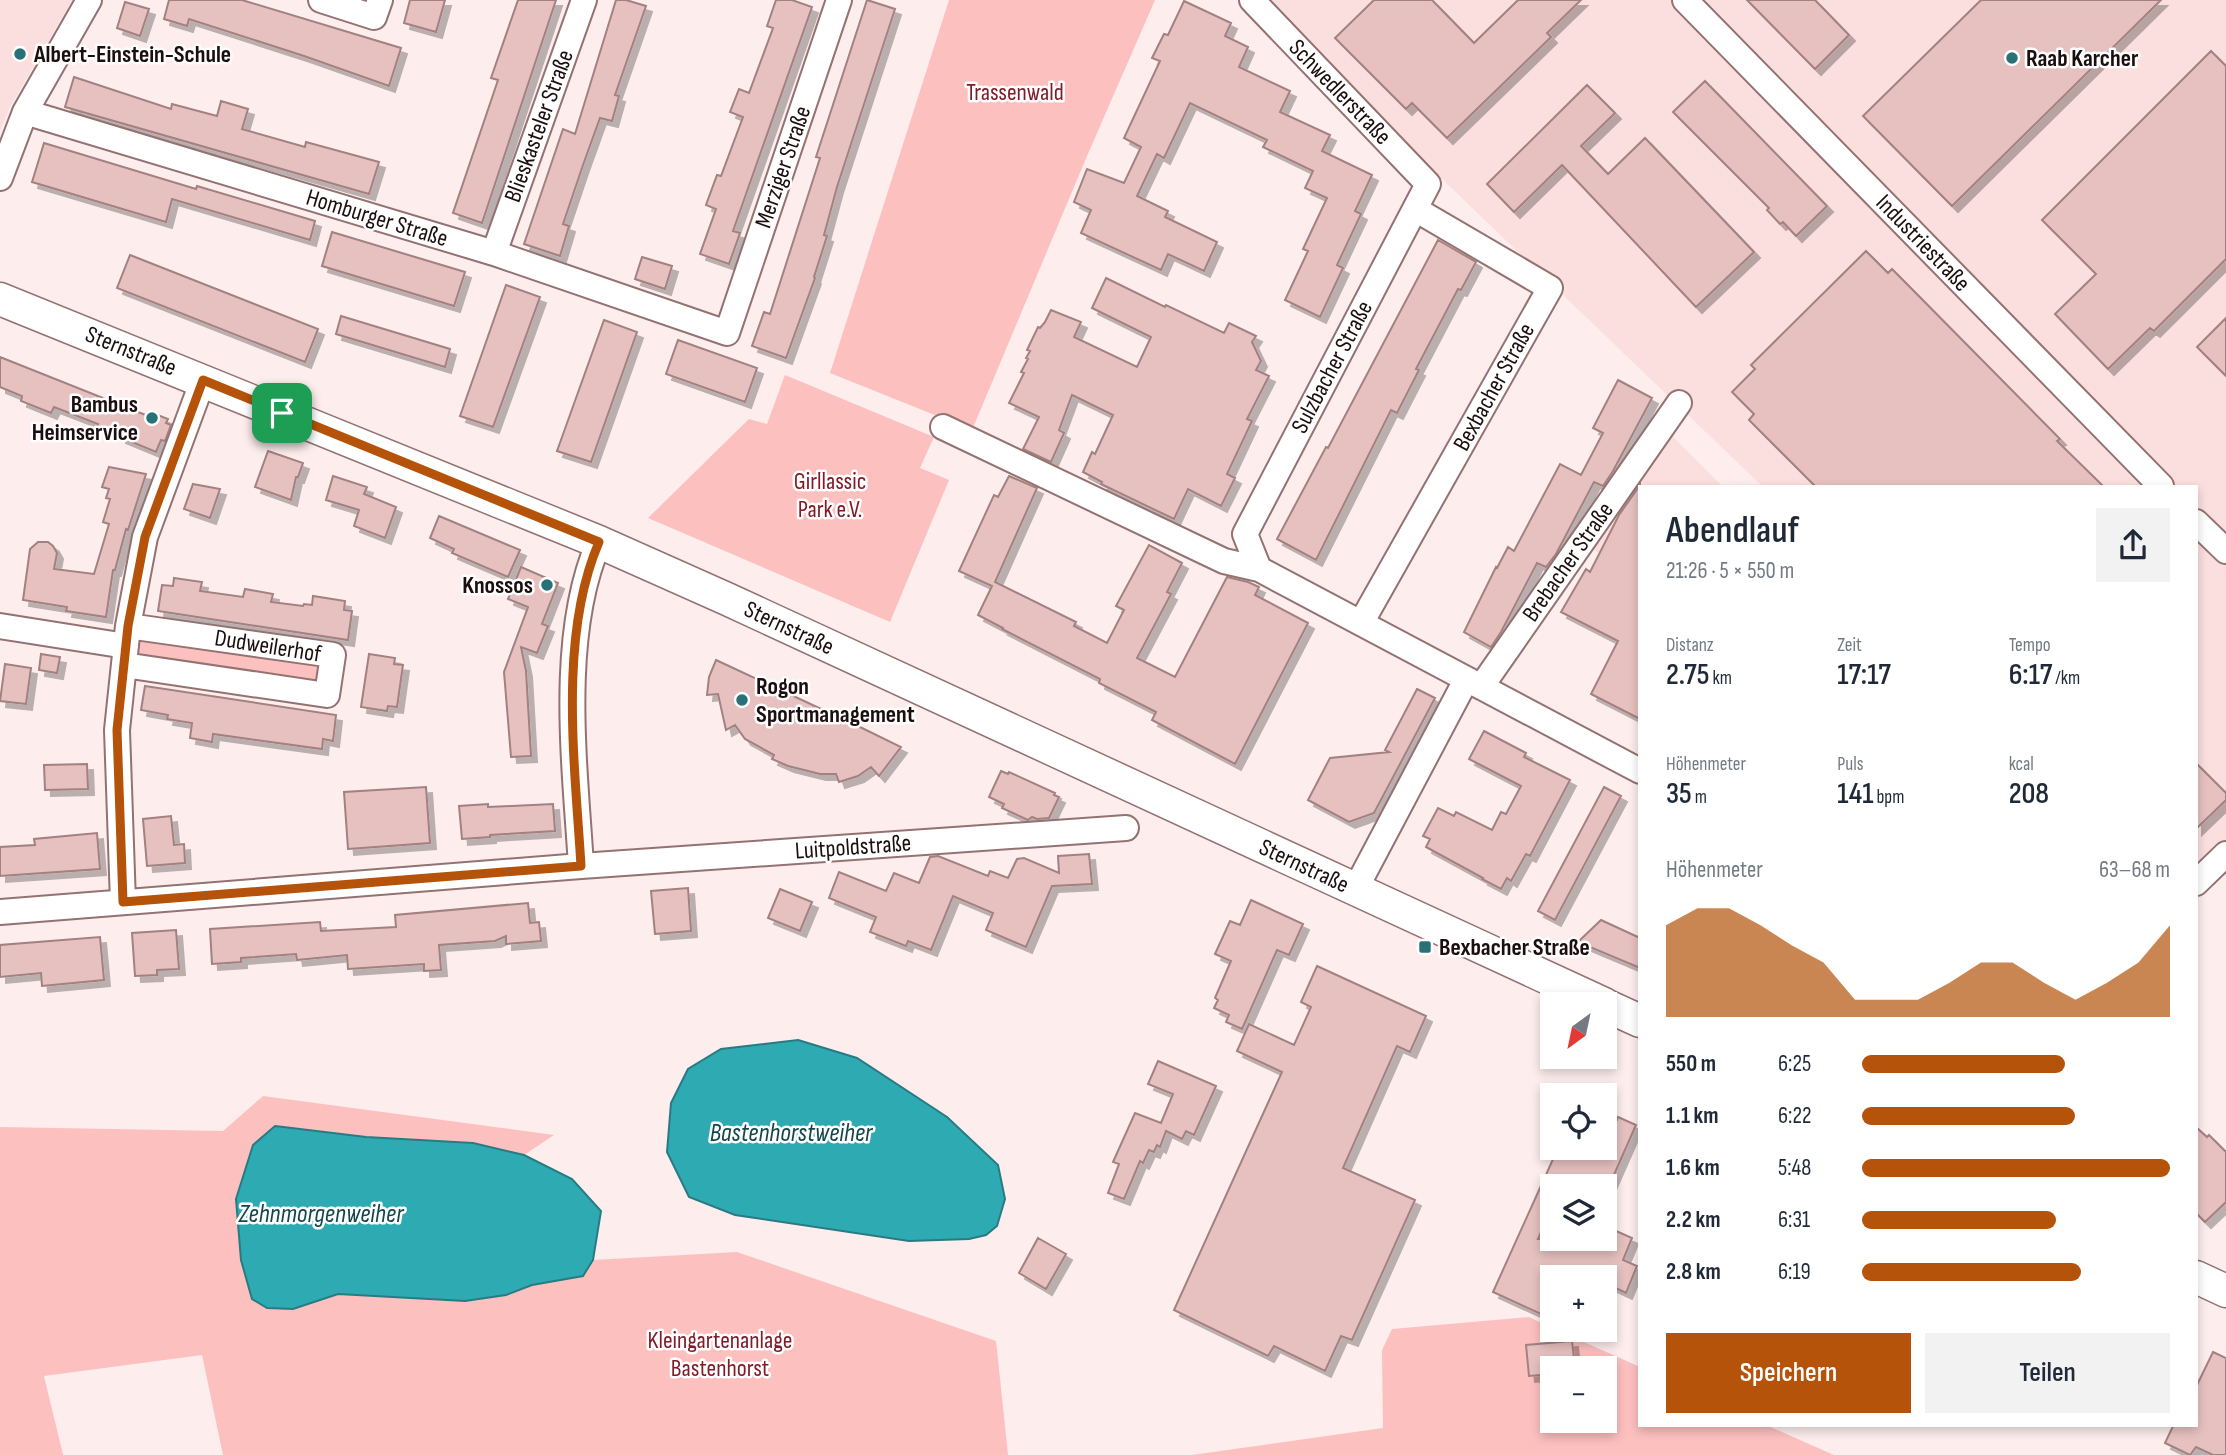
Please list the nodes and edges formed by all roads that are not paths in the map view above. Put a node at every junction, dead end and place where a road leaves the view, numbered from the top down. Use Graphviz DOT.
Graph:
graph roads {
  1 [pos="89,0"];
  2 [pos="321,0"];
  3 [pos="380,0"];
  4 [pos="584,0"];
  5 [pos="839,0"];
  6 [pos="1252,0"];
  7 [pos="1685,0"];
  8 [pos="25,112"];
  9 [pos="0,178"];
  10 [pos="1428,184"];
  11 [pos="1415,209"];
  12 [pos="494,253"];
  13 [pos="0,299"];
  14 [pos="727,333"];
  15 [pos="203,380"];
  16 [pos="1679,403"];
  17 [pos="943,427"];
  18 [pos="2160,485"];
  19 [pos="2198,524"];
  20 [pos="599,542"];
  21 [pos="2226,551"];
  22 [pos="1255,560"];
  23 [pos="1362,623"];
  24 [pos="0,626"];
  25 [pos="126,646"];
  26 [pos="1473,684"];
  27 [pos="1638,770"];
  28 [pos="1126,828"];
  29 [pos="2226,854"];
  30 [pos="581,866"];
  31 [pos="2198,881"];
  32 [pos="1355,890"];
  33 [pos="123,902"];
  34 [pos="0,912"];
  35 [pos="1576,992"];
  36 [pos="1617,1011"];
  37 [pos="1638,1020"];
  1 -- 8 [label="street"];
  2 -- 3 [label="street"];
  4 -- 12 [label="street, Blieskasteler Straße"];
  5 -- 14 [label="street, Merziger Straße"];
  6 -- 10 [label="street, Schwedlerstraße"];
  7 -- 18 [label="street, Industriestraße"];
  8 -- 9 [label="street"];
  8 -- 12 [label="street, Homburger Straße"];
  10 -- 11 [label="street, Sulzbacher Straße"];
  11 -- 22 [label="street, Sulzbacher Straße"];
  11 -- 23 [label="street, Bexbacher Straße"];
  12 -- 14 [label="street, Homburger Straße"];
  13 -- 15 [label="main road, Sternstraße"];
  15 -- 20 [label="main road, Sternstraße"];
  15 -- 25 [label="street"];
  16 -- 26 [label="street, Brebacher Straße"];
  17 -- 22 [label="street"];
  19 -- 21 [label="street"];
  20 -- 30 [label="street"];
  20 -- 32 [label="main road, Sternstraße"];
  22 -- 23 [label="street"];
  23 -- 26 [label="street"];
  24 -- 25 [label="street"];
  25 -- 25 [label="street, Dudweilerhof"];
  25 -- 33 [label="street"];
  26 -- 27 [label="street"];
  26 -- 32 [label="street, Brebacher Straße"];
  28 -- 30 [label="street, Luitpoldstraße"];
  29 -- 31 [label="street"];
  30 -- 33 [label="street, Luitpoldstraße"];
  32 -- 35 [label="main road, Sternstraße"];
  33 -- 34 [label="street, Luitpoldstraße"];
  36 -- 37 [label="main road, Sternstraße"];
}
